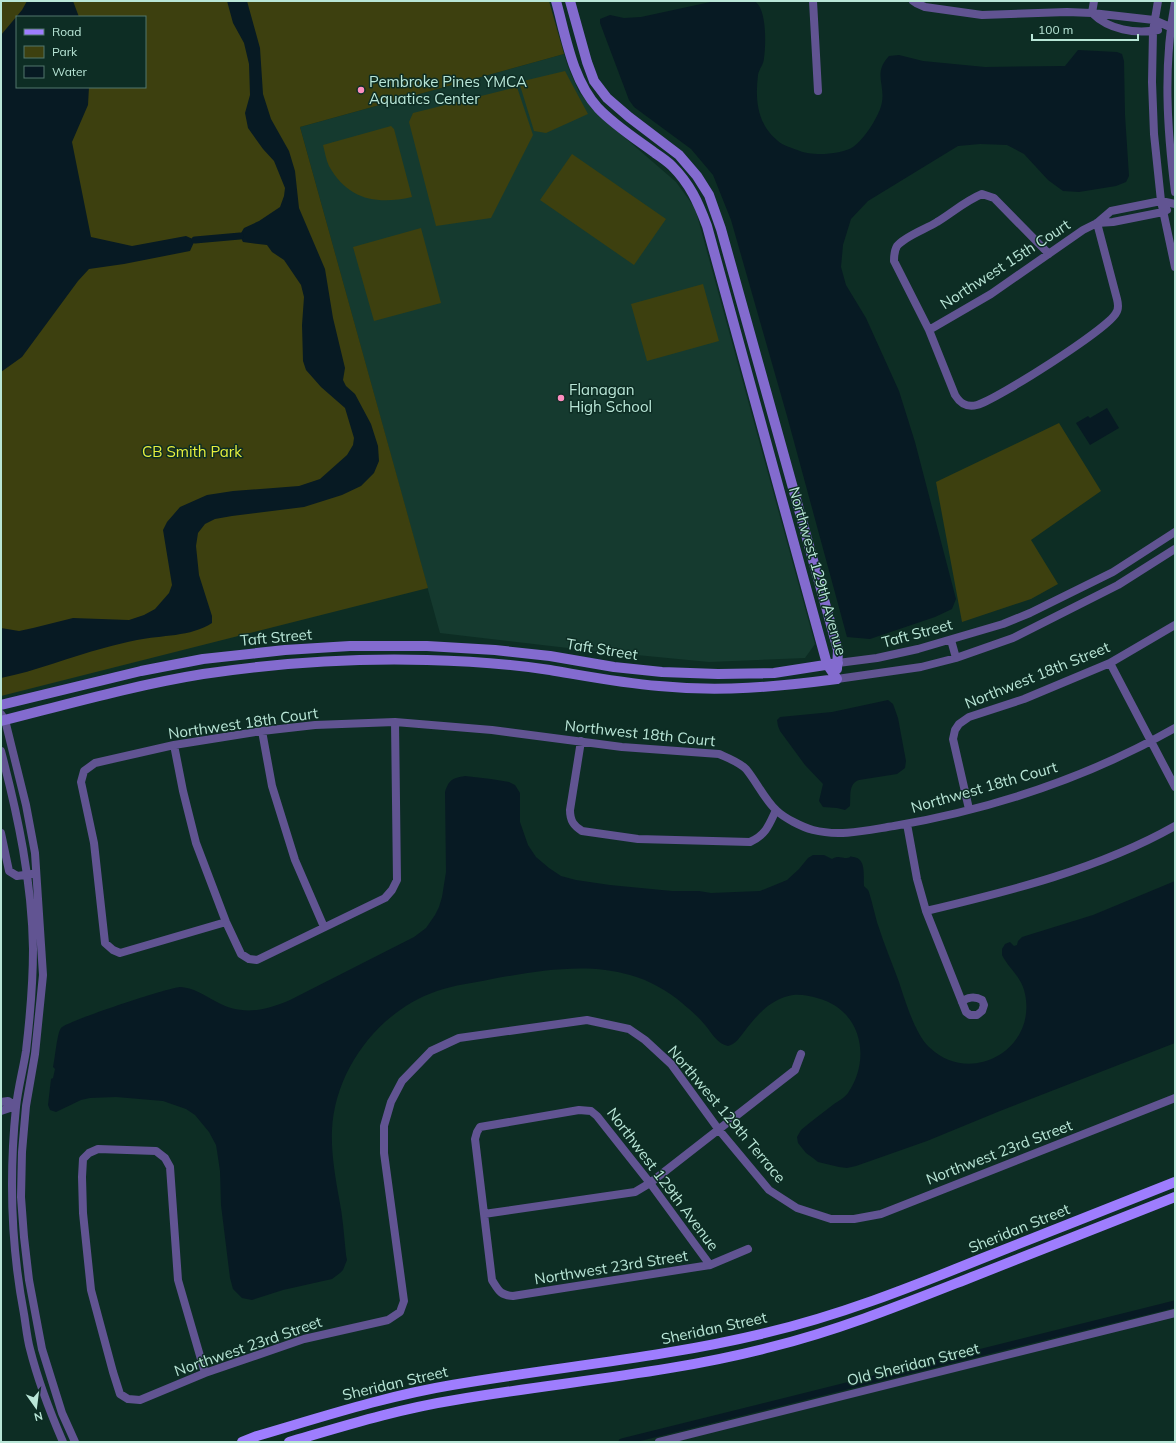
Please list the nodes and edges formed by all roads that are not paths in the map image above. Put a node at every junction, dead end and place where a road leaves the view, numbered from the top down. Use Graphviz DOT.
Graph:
graph roads {
  1 [pos="556,1"];
  2 [pos="570,1"];
  3 [pos="813,1"];
  4 [pos="914,1"];
  5 [pos="1094,1"];
  6 [pos="1158,1"];
  7 [pos="1175,2"];
  8 [pos="1092,13"];
  9 [pos="1154,20"];
  10 [pos="1170,27"];
  11 [pos="1153,31"];
  12 [pos="818,91"];
  13 [pos="1175,192"];
  14 [pos="1161,201"];
  15 [pos="1175,205"];
  16 [pos="1163,212"];
  17 [pos="1097,223"];
  18 [pos="1049,254"];
  19 [pos="1175,267"];
  20 [pos="929,330"];
  21 [pos="751,340"];
  22 [pos="741,353"];
  23 [pos="1175,532"];
  24 [pos="1166,538"];
  25 [pos="1175,550"];
  26 [pos="1076,592"];
  27 [pos="1082,604"];
  28 [pos="1175,625"];
  29 [pos="951,640"];
  30 [pos="956,658"];
  31 [pos="838,663"];
  32 [pos="1110,663"];
  33 [pos="827,664"];
  34 [pos="614,667"];
  35 [pos="837,679"];
  36 [pos="612,681"];
  37 [pos="1,705"];
  38 [pos="2,718"];
  39 [pos="395,722"];
  40 [pos="1175,728"];
  41 [pos="262,731"];
  42 [pos="581,741"];
  43 [pos="1152,741"];
  44 [pos="174,746"];
  45 [pos="1,751"];
  46 [pos="1175,787"];
  47 [pos="969,809"];
  48 [pos="776,810"];
  49 [pos="907,824"];
  50 [pos="1175,826"];
  51 [pos="1,833"];
  52 [pos="37,873"];
  53 [pos="27,875"];
  54 [pos="926,911"];
  55 [pos="226,922"];
  56 [pos="324,927"];
  57 [pos="962,1002"];
  58 [pos="801,1054"];
  59 [pos="1175,1098"];
  60 [pos="1,1102"];
  61 [pos="16,1106"];
  62 [pos="1,1111"];
  63 [pos="719,1130"];
  64 [pos="1175,1182"];
  65 [pos="650,1183"];
  66 [pos="1175,1197"];
  67 [pos="484,1214"];
  68 [pos="831,1218"];
  69 [pos="748,1249"];
  70 [pos="710,1265"];
  71 [pos="400,1312"];
  72 [pos="1175,1313"];
  73 [pos="205,1373"];
  74 [pos="63,1442"];
  75 [pos="75,1442"];
  76 [pos="242,1442"];
  77 [pos="289,1442"];
  78 [pos="659,1442"];
  1 -- 22 [label="street, Northwest 129th Avenue"];
  2 -- 21 [label="street, Northwest 129th Avenue"];
  3 -- 12 [label="street"];
  4 -- 8 [label="street"];
  5 -- 8 [label="street"];
  6 -- 9 [label="street"];
  7 -- 10 [label="street"];
  8 -- 9 [label="street"];
  8 -- 11 [label="street"];
  9 -- 10 [label="street"];
  9 -- 11 [label="street"];
  10 -- 11 [label="street"];
  10 -- 13 [label="street"];
  11 -- 14 [label="street"];
  14 -- 15 [label="street, Northwest 15th Court"];
  14 -- 16 [label="street"];
  14 -- 17 [label="street, Northwest 15th Court"];
  15 -- 16 [label="street, Northwest 15th Court"];
  16 -- 17 [label="street, Northwest 15th Court"];
  16 -- 19 [label="street"];
  17 -- 18 [label="street, Northwest 15th Court"];
  17 -- 20 [label="street"];
  18 -- 20 [label="street, Northwest 15th Court"];
  18 -- 20 [label="street"];
  21 -- 22 [label="street"];
  21 -- 31 [label="street, Northwest 129th Avenue"];
  22 -- 33 [label="street, Northwest 129th Avenue"];
  23 -- 24 [label="street, Taft Street"];
  24 -- 25 [label="street"];
  24 -- 26 [label="street, Taft Street"];
  25 -- 27 [label="street, Taft Street"];
  26 -- 27 [label="street"];
  26 -- 29 [label="street, Taft Street"];
  27 -- 30 [label="street, Taft Street"];
  28 -- 32 [label="street, Northwest 18th Street"];
  29 -- 30 [label="street"];
  29 -- 31 [label="street, Taft Street"];
  30 -- 35 [label="street, Taft Street"];
  31 -- 33 [label="street, Taft Street"];
  31 -- 35 [label="street, Northwest 129th Avenue"];
  32 -- 43 [label="street"];
  32 -- 47 [label="street, Northwest 18th Street"];
  33 -- 34 [label="street, Taft Street"];
  33 -- 35 [label="street, Northwest 129th Avenue"];
  34 -- 36 [label="street"];
  34 -- 37 [label="street, Taft Street"];
  35 -- 36 [label="street, Taft Street"];
  36 -- 38 [label="street, Taft Street"];
  38 -- 52 [label="street"];
  39 -- 41 [label="street, Northwest 18th Court"];
  39 -- 42 [label="street, Northwest 18th Court"];
  39 -- 56 [label="street"];
  40 -- 43 [label="street, Northwest 18th Court"];
  41 -- 44 [label="street, Northwest 18th Court"];
  41 -- 56 [label="street"];
  42 -- 48 [label="street, Northwest 18th Court"];
  42 -- 48 [label="street"];
  43 -- 46 [label="street"];
  43 -- 47 [label="street, Northwest 18th Court"];
  44 -- 55 [label="street"];
  44 -- 55 [label="street, Northwest 18th Court"];
  45 -- 53 [label="street"];
  47 -- 49 [label="street, Northwest 18th Court"];
  48 -- 49 [label="street, Northwest 18th Court"];
  49 -- 54 [label="street"];
  50 -- 54 [label="street"];
  51 -- 53 [label="street"];
  52 -- 53 [label="street"];
  52 -- 75 [label="street"];
  53 -- 61 [label="street"];
  54 -- 57 [label="street"];
  55 -- 56 [label="street"];
  58 -- 63 [label="street"];
  59 -- 68 [label="street, Northwest 23rd Street"];
  60 -- 61 [label="street"];
  61 -- 62 [label="street"];
  61 -- 74 [label="street"];
  63 -- 65 [label="street"];
  63 -- 68 [label="street, Northwest 129th Terrace"];
  63 -- 71 [label="street, Northwest 129th Terrace"];
  64 -- 76 [label="main road, Sheridan Street"];
  65 -- 67 [label="street"];
  65 -- 67 [label="street, Northwest 129th Avenue"];
  65 -- 70 [label="street, Northwest 129th Avenue"];
  66 -- 77 [label="main road, Sheridan Street"];
  67 -- 70 [label="street, Northwest 23rd Street"];
  69 -- 70 [label="street, Northwest 23rd Street"];
  71 -- 73 [label="street, Northwest 23rd Street"];
  72 -- 78 [label="street, Old Sheridan Street"];
  73 -- 73 [label="street, Northwest 23rd Street"];
}
